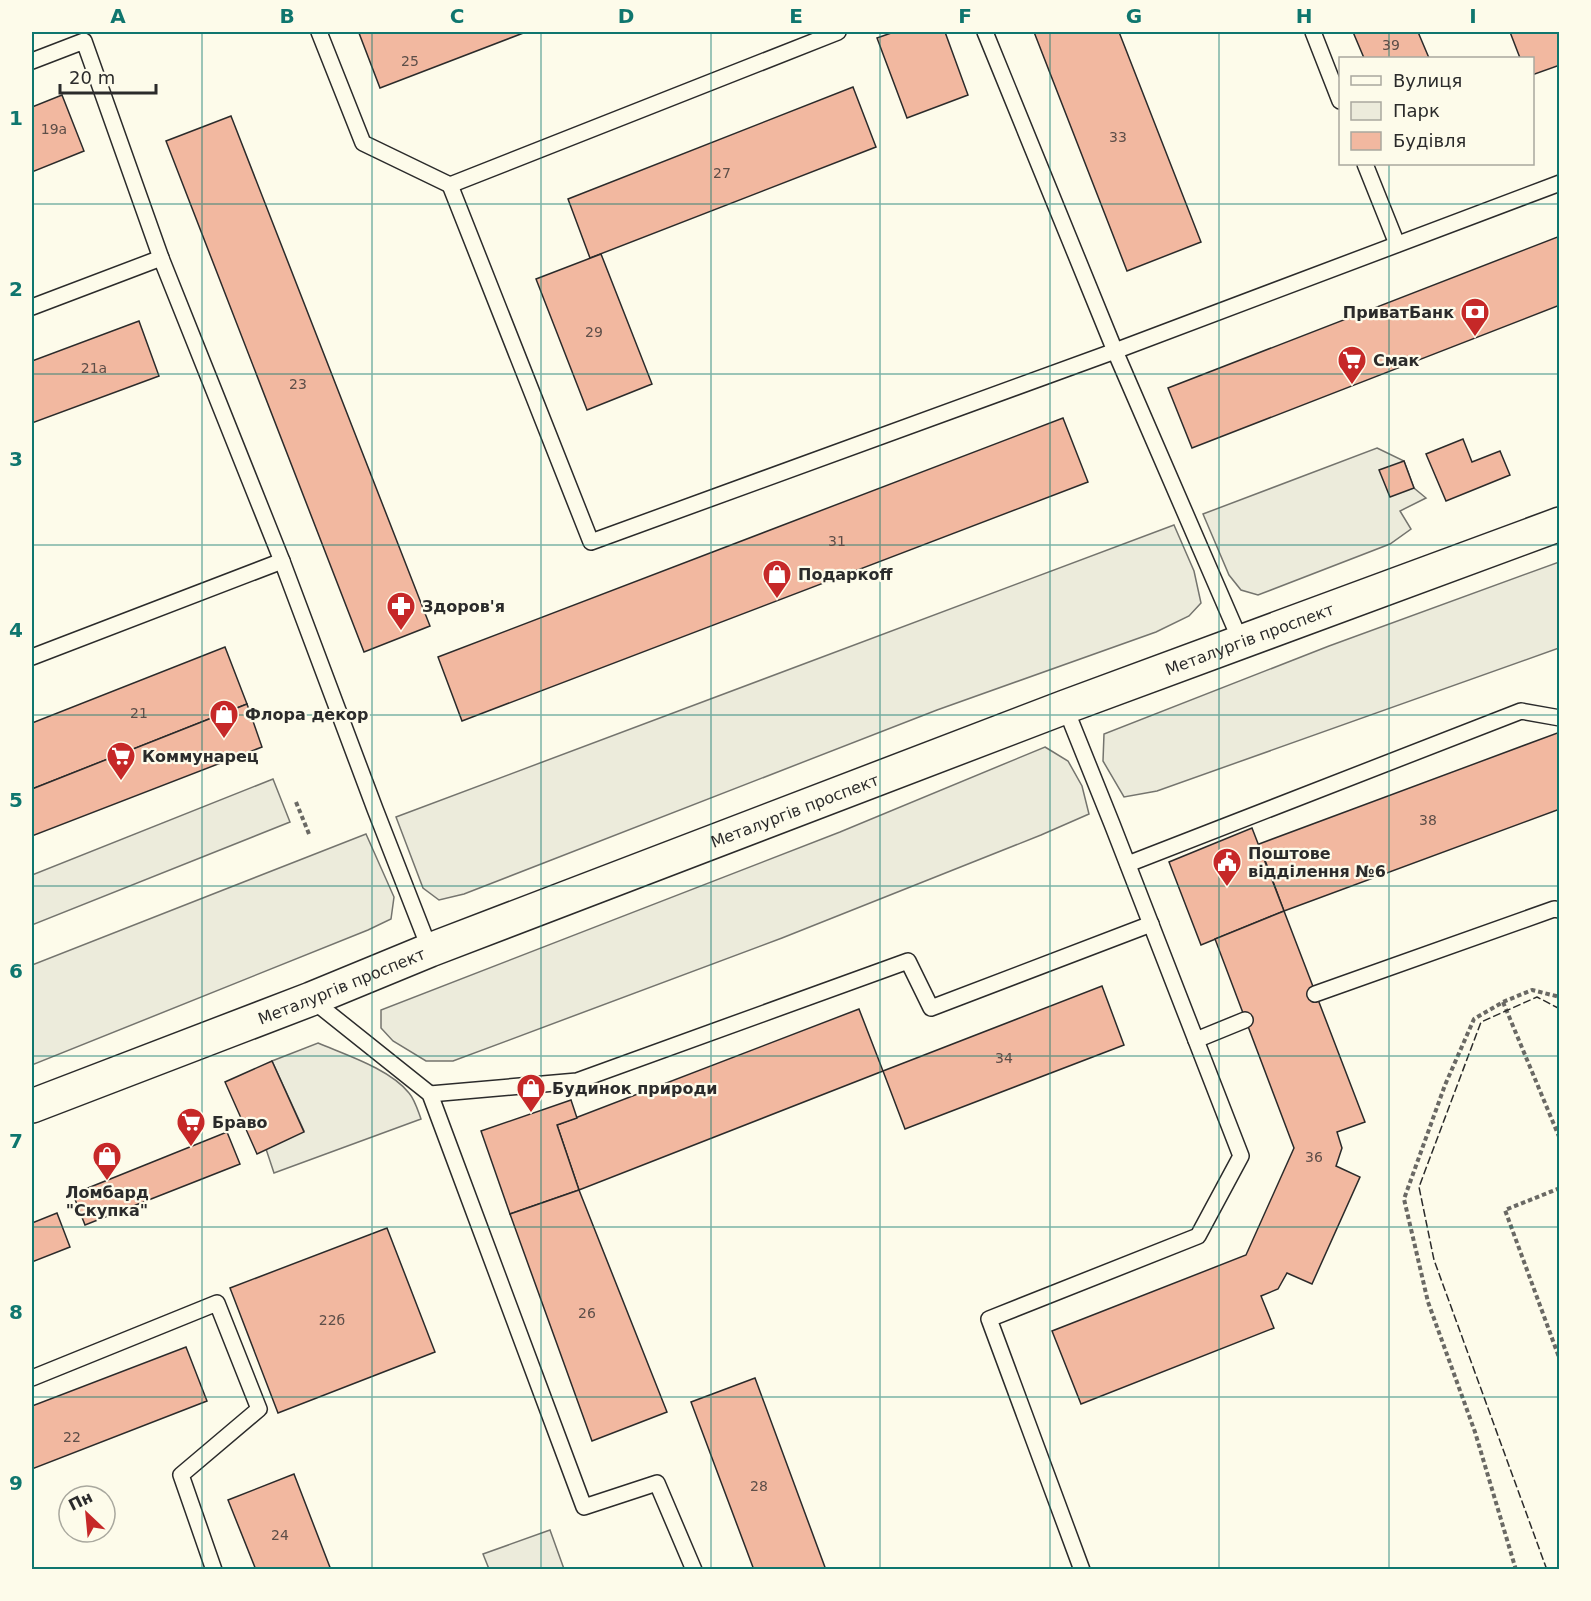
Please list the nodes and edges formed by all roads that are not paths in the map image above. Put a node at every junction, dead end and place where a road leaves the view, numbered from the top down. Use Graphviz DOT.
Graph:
graph roads {
  1 [pos="319,32"];
  2 [pos="838,32"];
  3 [pos="985,32"];
  4 [pos="1313,32"];
  5 [pos="32,60"];
  6 [pos="1339,96"];
  7 [pos="1365,165"];
  8 [pos="1560,183"];
  9 [pos="450,185"];
  10 [pos="1397,244"];
  11 [pos="161,258"];
  12 [pos="32,307"];
  13 [pos="1115,351"];
  14 [pos="1560,524"];
  15 [pos="282,561"];
  16 [pos="1241,642"];
  17 [pos="32,657"];
  18 [pos="1065,707"];
  19 [pos="1560,718"];
  20 [pos="1128,864"];
  21 [pos="1560,910"];
  22 [pos="1151,924"];
  23 [pos="430,950"];
  24 [pos="1315,994"];
  25 [pos="311,999"];
  26 [pos="1245,1020"];
  27 [pos="1196,1040"];
  28 [pos="430,1094"];
  29 [pos="32,1106"];
  30 [pos="32,1378"];
  31 [pos="214,1569"];
  32 [pos="694,1569"];
  33 [pos="1082,1569"];
  1 -- 9 [label="lane"];
  2 -- 9 [label="lane"];
  3 -- 13 [label="lane"];
  4 -- 6 [label="lane"];
  5 -- 11 [label="lane"];
  7 -- 10 [label="lane"];
  8 -- 10 [label="lane"];
  9 -- 13 [label="lane"];
  10 -- 13 [label="lane"];
  11 -- 12 [label="lane"];
  11 -- 15 [label="lane"];
  13 -- 16 [label="lane"];
  14 -- 16 [label="street, Металургів проспект"];
  15 -- 17 [label="lane"];
  15 -- 23 [label="lane"];
  16 -- 18 [label="street, Металургів проспект"];
  18 -- 20 [label="lane"];
  18 -- 23 [label="street, Металургів проспект"];
  19 -- 20 [label="lane"];
  20 -- 22 [label="lane"];
  21 -- 24 [label="lane"];
  22 -- 27 [label="lane"];
  22 -- 28 [label="lane"];
  23 -- 25 [label="street, Металургів проспект"];
  25 -- 28 [label="lane"];
  25 -- 29 [label="street, Металургів проспект"];
  26 -- 27 [label="lane"];
  27 -- 33 [label="lane"];
  28 -- 32 [label="lane"];
  30 -- 31 [label="lane"];
}
